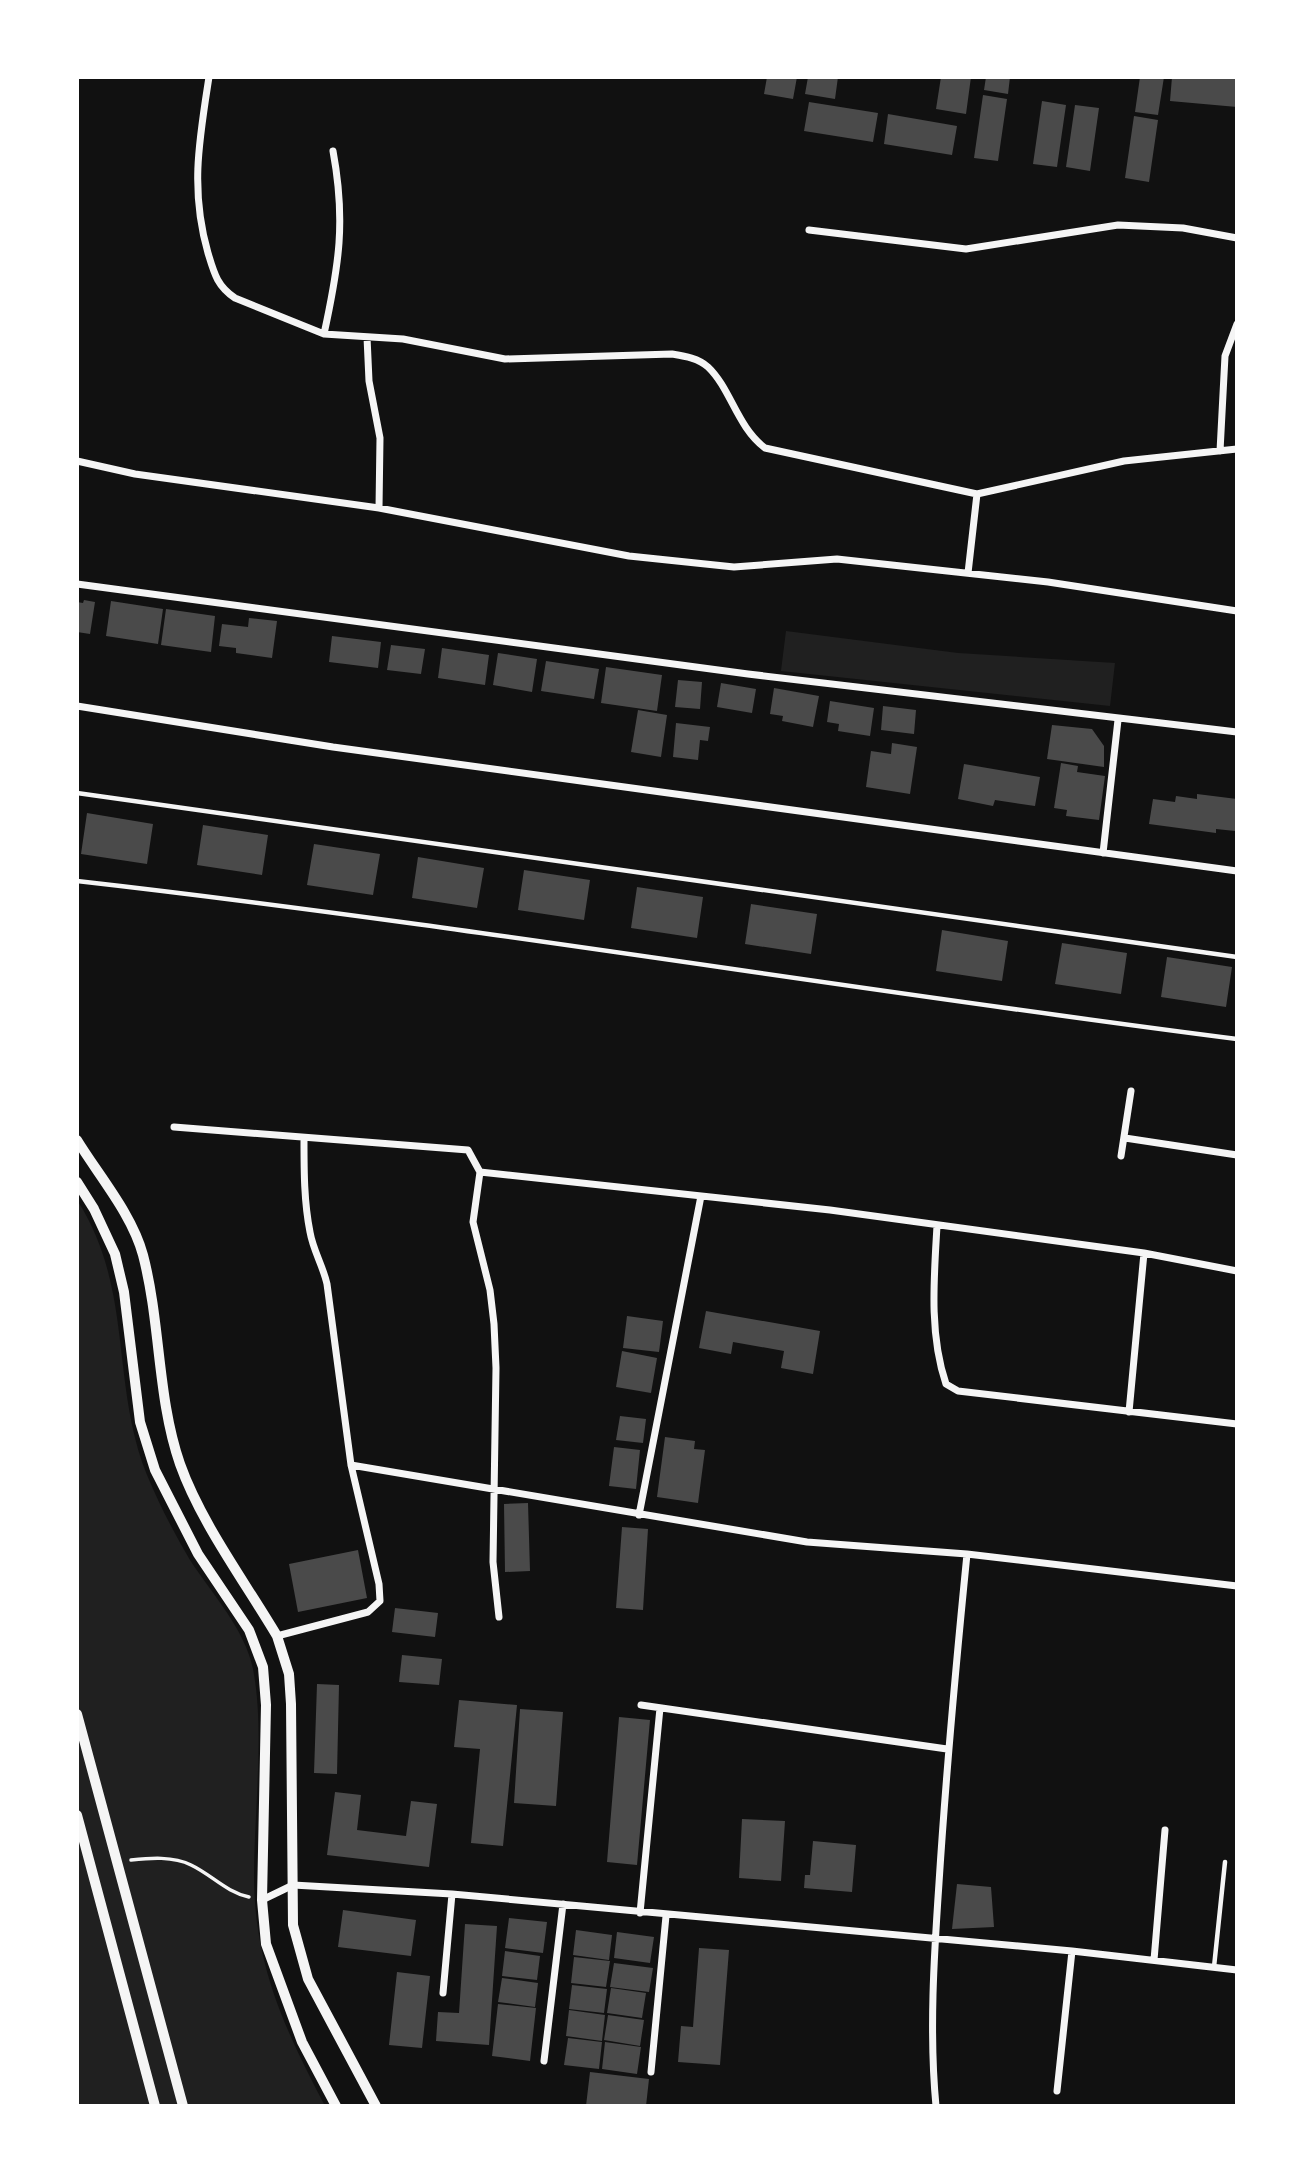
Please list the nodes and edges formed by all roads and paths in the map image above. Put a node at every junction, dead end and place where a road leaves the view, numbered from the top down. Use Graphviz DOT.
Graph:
graph roads {
  1 [pos="209,77"];
  2 [pos="333,151"];
  3 [pos="809,230"];
  4 [pos="1237,238"];
  5 [pos="1237,324"];
  6 [pos="324,334"];
  7 [pos="368,337"];
  8 [pos="1237,449"];
  9 [pos="1220,452"];
  10 [pos="77,461"];
  11 [pos="977,494"];
  12 [pos="379,508"];
  13 [pos="968,573"];
  14 [pos="77,584"];
  15 [pos="1237,611"];
  16 [pos="77,706"];
  17 [pos="1118,720"];
  18 [pos="1237,732"];
  19 [pos="77,793"];
  20 [pos="1103,853"];
  21 [pos="1237,871"];
  22 [pos="77,881"];
  23 [pos="1237,957"];
  24 [pos="1237,1039"];
  25 [pos="1131,1091"];
  26 [pos="174,1127"];
  27 [pos="1125,1138"];
  28 [pos="77,1140"];
  29 [pos="304,1140"];
  30 [pos="1237,1155"];
  31 [pos="1121,1156"];
  32 [pos="480,1172"];
  33 [pos="77,1182"];
  34 [pos="701,1196"];
  35 [pos="937,1226"];
  36 [pos="1144,1253"];
  37 [pos="1237,1271"];
  38 [pos="1129,1412"];
  39 [pos="1237,1424"];
  40 [pos="351,1465"];
  41 [pos="494,1487"];
  42 [pos="639,1515"];
  43 [pos="967,1554"];
  44 [pos="1237,1587"];
  45 [pos="499,1617"];
  46 [pos="277,1636"];
  47 [pos="641,1706"];
  48 [pos="660,1708"];
  49 [pos="77,1714"];
  50 [pos="947,1749"];
  51 [pos="77,1815"];
  52 [pos="1165,1830"];
  53 [pos="118,1861"];
  54 [pos="1225,1862"];
  55 [pos="293,1885"];
  56 [pos="452,1894"];
  57 [pos="262,1900"];
  58 [pos="563,1904"];
  59 [pos="640,1913"];
  60 [pos="666,1916"];
  61 [pos="935,1938"];
  62 [pos="1072,1951"];
  63 [pos="1154,1960"];
  64 [pos="1214,1967"];
  65 [pos="1237,1970"];
  66 [pos="443,1993"];
  67 [pos="544,2061"];
  68 [pos="651,2072"];
  69 [pos="1057,2091"];
  70 [pos="155,2106"];
  71 [pos="183,2106"];
  72 [pos="336,2106"];
  73 [pos="376,2106"];
  74 [pos="936,2106"];
  1 -- 6 [label="street"];
  2 -- 6 [label="street"];
  3 -- 4 [label="street"];
  5 -- 9 [label="street"];
  6 -- 7 [label="street"];
  7 -- 11 [label="street"];
  7 -- 12 [label="street"];
  8 -- 9 [label="street"];
  9 -- 11 [label="street"];
  10 -- 12 [label="street"];
  11 -- 13 [label="street"];
  12 -- 13 [label="street"];
  13 -- 15 [label="street"];
  14 -- 17 [label="street"];
  16 -- 20 [label="street"];
  17 -- 18 [label="street"];
  17 -- 20 [label="street"];
  19 -- 23 [label="lane"];
  20 -- 21 [label="street"];
  22 -- 24 [label="lane"];
  25 -- 27 [label="street"];
  26 -- 29 [label="street"];
  27 -- 30 [label="street"];
  27 -- 31 [label="street"];
  28 -- 46 [label="street"];
  29 -- 32 [label="street"];
  29 -- 40 [label="street"];
  32 -- 34 [label="street"];
  32 -- 41 [label="street"];
  33 -- 57 [label="street"];
  34 -- 35 [label="street"];
  34 -- 42 [label="street"];
  35 -- 36 [label="street"];
  35 -- 38 [label="street"];
  36 -- 37 [label="street"];
  36 -- 38 [label="street"];
  38 -- 39 [label="street"];
  40 -- 41 [label="street"];
  40 -- 46 [label="street"];
  41 -- 42 [label="street"];
  41 -- 45 [label="street"];
  42 -- 43 [label="street"];
  43 -- 44 [label="street"];
  43 -- 50 [label="street"];
  46 -- 55 [label="street"];
  47 -- 48 [label="street"];
  48 -- 50 [label="street"];
  48 -- 59 [label="street"];
  49 -- 53 [label="street"];
  50 -- 61 [label="street"];
  51 -- 70 [label="street"];
  52 -- 63 [label="street"];
  53 -- 57 [label="path"];
  53 -- 71 [label="street"];
  54 -- 64 [label="lane"];
  55 -- 56 [label="street"];
  55 -- 57 [label="street"];
  55 -- 73 [label="street"];
  56 -- 58 [label="street"];
  56 -- 66 [label="street"];
  57 -- 72 [label="street"];
  58 -- 59 [label="street"];
  58 -- 67 [label="street"];
  59 -- 60 [label="street"];
  60 -- 61 [label="street"];
  60 -- 68 [label="street"];
  61 -- 62 [label="street"];
  61 -- 74 [label="street"];
  62 -- 63 [label="street"];
  62 -- 69 [label="street"];
  63 -- 64 [label="street"];
  64 -- 65 [label="street"];
}
